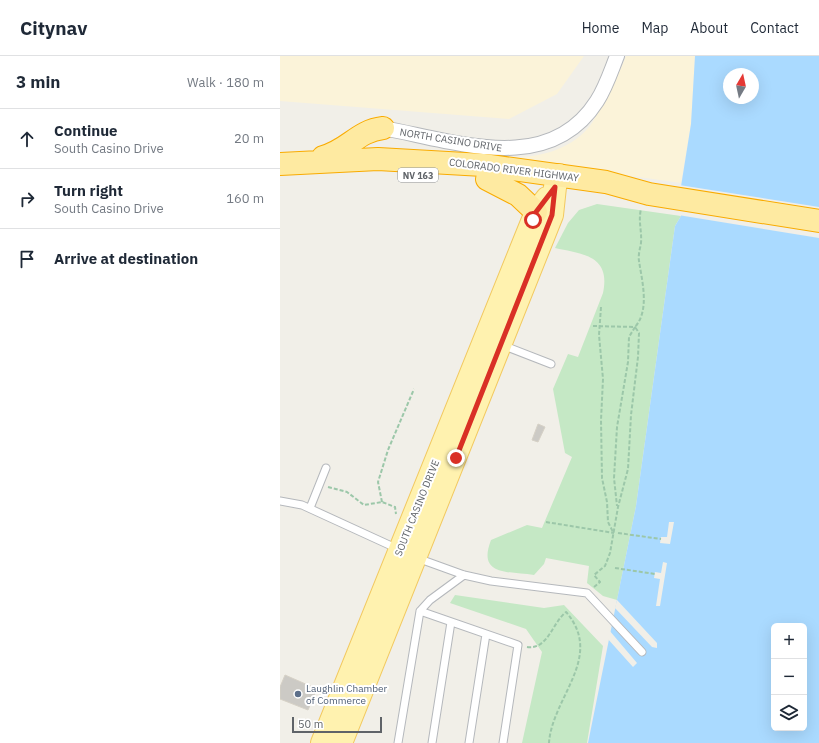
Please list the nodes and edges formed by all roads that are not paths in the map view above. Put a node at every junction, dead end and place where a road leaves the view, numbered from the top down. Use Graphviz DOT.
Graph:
graph roads {
  1 [pos="617,56"];
  2 [pos="383,128"];
  3 [pos="378,159"];
  4 [pos="290,163"];
  5 [pos="280,178"];
  6 [pos="487,179"];
  7 [pos="557,181"];
  8 [pos="536,212"];
  9 [pos="819,221"];
  10 [pos="501,345"];
  11 [pos="550,364"];
  12 [pos="326,468"];
  13 [pos="280,501"];
  14 [pos="310,508"];
  15 [pos="408,554"];
  16 [pos="464,575"];
  17 [pos="420,611"];
  18 [pos="451,622"];
  19 [pos="486,634"];
  20 [pos="642,652"];
  21 [pos="322,743"];
  22 [pos="341,743"];
  23 [pos="398,743"];
  24 [pos="432,743"];
  25 [pos="469,743"];
  26 [pos="503,743"];
  1 -- 2 [label="street, NORTH CASINO DRIVE"];
  2 -- 3 [label="highway"];
  2 -- 4 [label="highway"];
  3 -- 4 [label="highway, COLORADO RIVER HIGHWAY / NV 163"];
  3 -- 7 [label="highway, COLORADO RIVER HIGHWAY / NV 163"];
  5 -- 6 [label="highway, COLORADO RIVER HIGHWAY / NV 163"];
  6 -- 7 [label="highway, COLORADO RIVER HIGHWAY / NV 163"];
  6 -- 8 [label="highway"];
  7 -- 8 [label="main road, SOUTH CASINO DRIVE"];
  7 -- 9 [label="highway, COLORADO RIVER HIGHWAY / NV 163"];
  7 -- 10 [label="main road, SOUTH CASINO DRIVE"];
  8 -- 15 [label="main road, SOUTH CASINO DRIVE"];
  10 -- 11 [label="lane"];
  10 -- 15 [label="main road, SOUTH CASINO DRIVE"];
  12 -- 14 [label="lane"];
  13 -- 14 [label="lane"];
  14 -- 15 [label="lane"];
  15 -- 16 [label="lane"];
  15 -- 21 [label="main road, SOUTH CASINO DRIVE"];
  15 -- 22 [label="main road, SOUTH CASINO DRIVE"];
  16 -- 17 [label="lane"];
  16 -- 20 [label="lane"];
  17 -- 18 [label="lane"];
  17 -- 23 [label="lane"];
  18 -- 19 [label="lane"];
  18 -- 24 [label="lane"];
  19 -- 25 [label="lane"];
  19 -- 26 [label="lane"];
}
